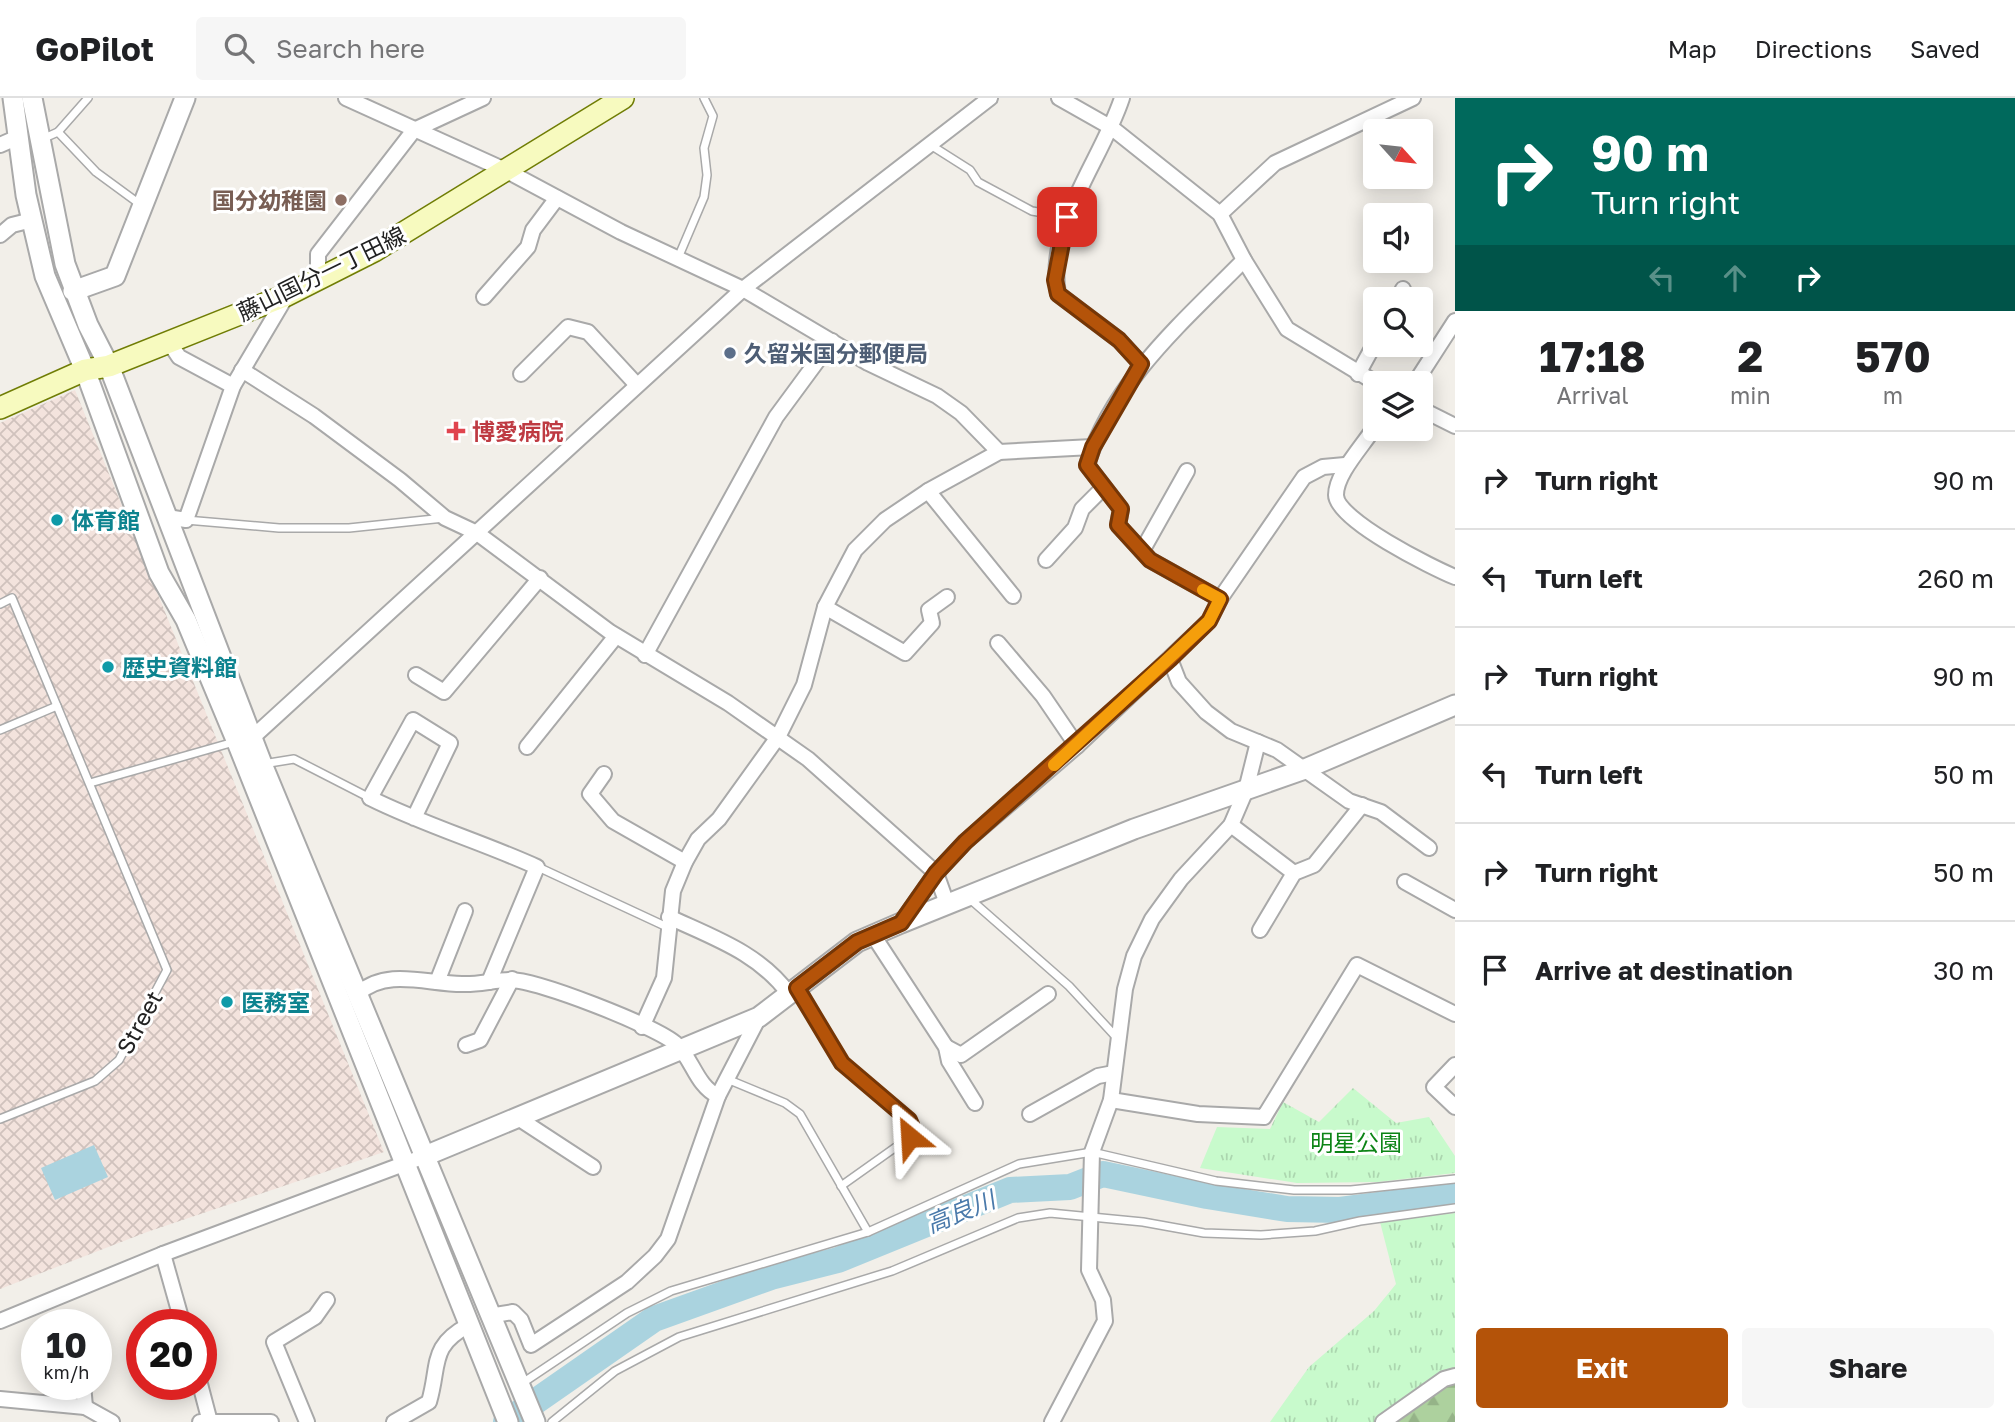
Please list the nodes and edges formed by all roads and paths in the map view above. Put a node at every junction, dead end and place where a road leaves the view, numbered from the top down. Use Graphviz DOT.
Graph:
graph roads {
  1 [pos="13,98"];
  2 [pos="32,98"];
  3 [pos="88,98"];
  4 [pos="186,98"];
  5 [pos="346,98"];
  6 [pos="483,98"];
  7 [pos="624,98"];
  8 [pos="704,98"];
  9 [pos="990,98"];
  10 [pos="1059,98"];
  11 [pos="1122,98"];
  12 [pos="1413,98"];
  13 [pos="1384,104"];
  14 [pos="1112,128"];
  15 [pos="414,130"];
  16 [pos="58,132"];
  17 [pos="8,141"];
  18 [pos="40,141"];
  19 [pos="929,144"];
  20 [pos="507,172"];
  21 [pos="557,198"];
  22 [pos="143,206"];
  23 [pos="1220,214"];
  24 [pos="1067,217"];
  25 [pos="32,220"];
  26 [pos="0,235"];
  27 [pos="678,258"];
  28 [pos="1244,260"];
  29 [pos="318,277"];
  30 [pos="743,289"];
  31 [pos="74,291"];
  32 [pos="287,295"];
  33 [pos="484,297"];
  34 [pos="1455,321"];
  35 [pos="832,341"];
  36 [pos="169,342"];
  37 [pos="1367,357"];
  38 [pos="1141,364"];
  39 [pos="108,366"];
  40 [pos="85,370"];
  41 [pos="242,370"];
  42 [pos="1423,371"];
  43 [pos="521,374"];
  44 [pos="1358,374"];
  45 [pos="1363,376"];
  46 [pos="636,384"];
  47 [pos="233,386"];
  48 [pos="0,408"];
  49 [pos="1433,415"];
  50 [pos="1455,426"];
  51 [pos="1366,441"];
  52 [pos="1093,447"];
  53 [pos="999,452"];
  54 [pos="1345,465"];
  55 [pos="1187,471"];
  56 [pos="1104,487"];
  57 [pos="928,491"];
  58 [pos="177,518"];
  59 [pos="445,518"];
  60 [pos="477,533"];
  61 [pos="1142,551"];
  62 [pos="1046,560"];
  63 [pos="540,578"];
  64 [pos="1455,578"];
  65 [pos="1013,596"];
  66 [pos="947,597"];
  67 [pos="1220,599"];
  68 [pos="0,604"];
  69 [pos="825,607"];
  70 [pos="616,636"];
  71 [pos="998,643"];
  72 [pos="645,655"];
  73 [pos="1170,659"];
  74 [pos="416,675"];
  75 [pos="1455,705"];
  76 [pos="58,706"];
  77 [pos="0,730"];
  78 [pos="778,737"];
  79 [pos="245,739"];
  80 [pos="1258,742"];
  81 [pos="1077,746"];
  82 [pos="527,747"];
  83 [pos="262,764"];
  84 [pos="1304,769"];
  85 [pos="604,774"];
  86 [pos="90,783"];
  87 [pos="1246,790"];
  88 [pos="370,798"];
  89 [pos="1362,805"];
  90 [pos="414,818"];
  91 [pos="1231,825"];
  92 [pos="1429,848"];
  93 [pos="685,862"];
  94 [pos="537,866"];
  95 [pos="936,873"];
  96 [pos="1294,873"];
  97 [pos="1405,882"];
  98 [pos="967,896"];
  99 [pos="947,904"];
  100 [pos="1455,910"];
  101 [pos="465,911"];
  102 [pos="668,922"];
  103 [pos="901,923"];
  104 [pos="1260,930"];
  105 [pos="873,935"];
  106 [pos="512,979"];
  107 [pos="437,982"];
  108 [pos="489,982"];
  109 [pos="793,991"];
  110 [pos="359,993"];
  111 [pos="1048,994"];
  112 [pos="1455,1014"];
  113 [pos="759,1017"];
  114 [pos="642,1027"];
  115 [pos="1118,1040"];
  116 [pos="466,1045"];
  117 [pos="946,1047"];
  118 [pos="680,1050"];
  119 [pos="1455,1065"];
  120 [pos="1114,1073"];
  121 [pos="727,1079"];
  122 [pos="718,1096"];
  123 [pos="1111,1100"];
  124 [pos="975,1103"];
  125 [pos="1455,1107"];
  126 [pos="1030,1114"];
  127 [pos="517,1118"];
  128 [pos="0,1119"];
  129 [pos="1092,1152"];
  130 [pos="425,1156"];
  131 [pos="406,1165"];
  132 [pos="593,1167"];
  133 [pos="1455,1179"];
  134 [pos="841,1186"];
  135 [pos="1455,1208"];
  136 [pos="1091,1218"];
  137 [pos="868,1232"];
  138 [pos="163,1254"];
  139 [pos="327,1300"];
  140 [pos="178,1309"];
  141 [pos="489,1316"];
  142 [pos="0,1321"];
  143 [pos="469,1325"];
  144 [pos="1455,1376"];
  145 [pos="519,1385"];
  146 [pos="0,1399"];
  147 [pos="84,1400"];
  148 [pos="203,1400"];
  149 [pos="85,1407"];
  150 [pos="112,1422"];
  151 [pos="207,1422"];
  152 [pos="271,1422"];
  153 [pos="307,1422"];
  154 [pos="394,1422"];
  155 [pos="508,1422"];
  156 [pos="535,1422"];
  157 [pos="552,1422"];
  158 [pos="1052,1422"];
  159 [pos="1383,1422"];
  1 -- 17 [label="street"];
  2 -- 18 [label="street"];
  3 -- 16 [label="lane"];
  4 -- 22 [label="street"];
  5 -- 15 [label="street"];
  6 -- 15 [label="street"];
  7 -- 20 [label="main road, 藤山国分一丁田線"];
  8 -- 27 [label="lane"];
  9 -- 19 [label="street"];
  10 -- 14 [label="street"];
  11 -- 14 [label="street"];
  12 -- 13 [label="street"];
  13 -- 23 [label="street"];
  14 -- 23 [label="street"];
  14 -- 24 [label="street"];
  15 -- 20 [label="street"];
  15 -- 29 [label="street"];
  16 -- 18 [label="lane"];
  16 -- 22 [label="lane"];
  17 -- 25 [label="street"];
  18 -- 31 [label="street"];
  19 -- 24 [label="lane"];
  19 -- 30 [label="street"];
  20 -- 21 [label="street"];
  20 -- 29 [label="main road, 藤山国分一丁田線"];
  21 -- 27 [label="street"];
  21 -- 33 [label="street"];
  22 -- 31 [label="street"];
  23 -- 28 [label="street"];
  24 -- 38 [label="street"];
  25 -- 26 [label="street"];
  25 -- 40 [label="street"];
  27 -- 30 [label="street"];
  28 -- 38 [label="street"];
  28 -- 44 [label="street"];
  29 -- 32 [label="main road, 藤山国分一丁田線"];
  30 -- 35 [label="street"];
  30 -- 46 [label="street"];
  31 -- 39 [label="street"];
  32 -- 36 [label="main road, 藤山国分一丁田線"];
  32 -- 41 [label="street"];
  34 -- 42 [label="street"];
  35 -- 53 [label="street"];
  35 -- 72 [label="street"];
  36 -- 39 [label="main road, 藤山国分一丁田線"];
  36 -- 47 [label="street"];
  37 -- 44 [label="street"];
  38 -- 52 [label="street"];
  39 -- 40 [label="main road, 藤山国分一丁田線"];
  39 -- 58 [label="street"];
  40 -- 48 [label="main road, 藤山国分一丁田線"];
  40 -- 79 [label="street"];
  41 -- 47 [label="street"];
  41 -- 59 [label="street"];
  43 -- 46 [label="street"];
  44 -- 45 [label="street"];
  46 -- 60 [label="street"];
  47 -- 58 [label="street"];
  49 -- 50 [label="street"];
  51 -- 54 [label="street"];
  52 -- 53 [label="street"];
  52 -- 56 [label="street"];
  53 -- 57 [label="street"];
  54 -- 64 [label="street"];
  54 -- 67 [label="street"];
  55 -- 61 [label="street"];
  56 -- 61 [label="street"];
  56 -- 62 [label="street"];
  57 -- 65 [label="street"];
  57 -- 69 [label="street"];
  58 -- 59 [label="lane"];
  58 -- 79 [label="street"];
  59 -- 60 [label="street"];
  60 -- 63 [label="street"];
  60 -- 79 [label="street"];
  61 -- 67 [label="street"];
  63 -- 70 [label="street"];
  63 -- 74 [label="street"];
  66 -- 69 [label="street"];
  67 -- 73 [label="street"];
  68 -- 76 [label="lane"];
  69 -- 78 [label="street"];
  70 -- 72 [label="street"];
  70 -- 82 [label="street"];
  71 -- 81 [label="street"];
  72 -- 78 [label="street"];
  73 -- 80 [label="street"];
  73 -- 81 [label="street"];
  75 -- 84 [label="street"];
  76 -- 77 [label="lane"];
  76 -- 86 [label="lane"];
  78 -- 93 [label="street"];
  78 -- 95 [label="street"];
  79 -- 83 [label="street"];
  79 -- 86 [label="lane"];
  79 -- 131 [label="street"];
  80 -- 84 [label="street"];
  80 -- 87 [label="street"];
  81 -- 95 [label="street"];
  83 -- 88 [label="lane"];
  83 -- 110 [label="street"];
  84 -- 87 [label="street"];
  84 -- 89 [label="street"];
  85 -- 93 [label="street"];
  86 -- 128 [label="lane, Street"];
  87 -- 91 [label="street"];
  87 -- 98 [label="street"];
  88 -- 90 [label="street"];
  88 -- 90 [label="street"];
  89 -- 92 [label="street"];
  89 -- 96 [label="street"];
  90 -- 94 [label="street"];
  91 -- 96 [label="street"];
  91 -- 115 [label="street"];
  93 -- 102 [label="street"];
  94 -- 102 [label="lane"];
  94 -- 108 [label="street"];
  95 -- 99 [label="street"];
  95 -- 103 [label="street"];
  96 -- 104 [label="street"];
  97 -- 100 [label="street"];
  98 -- 99 [label="street"];
  98 -- 115 [label="lane"];
  99 -- 103 [label="street"];
  101 -- 107 [label="street"];
  102 -- 109 [label="street"];
  102 -- 114 [label="street"];
  103 -- 105 [label="street"];
  105 -- 109 [label="street"];
  105 -- 117 [label="street"];
  106 -- 108 [label="street"];
  106 -- 114 [label="street"];
  106 -- 116 [label="street"];
  107 -- 108 [label="street"];
  107 -- 110 [label="street"];
  109 -- 113 [label="street"];
  109 -- 134 [label="lane"];
  110 -- 130 [label="street"];
  111 -- 117 [label="street"];
  112 -- 123 [label="street"];
  113 -- 118 [label="street"];
  113 -- 121 [label="street"];
  114 -- 118 [label="street"];
  115 -- 120 [label="street"];
  117 -- 124 [label="street"];
  118 -- 122 [label="street"];
  118 -- 127 [label="street"];
  119 -- 125 [label="street"];
  120 -- 123 [label="street"];
  120 -- 126 [label="street"];
  121 -- 122 [label="street"];
  121 -- 134 [label="lane"];
  122 -- 141 [label="street"];
  123 -- 129 [label="street"];
  127 -- 130 [label="street"];
  127 -- 132 [label="street"];
  129 -- 133 [label="lane"];
  129 -- 136 [label="street"];
  129 -- 137 [label="lane"];
  130 -- 131 [label="street"];
  130 -- 141 [label="street"];
  131 -- 138 [label="street"];
  131 -- 143 [label="street"];
  134 -- 137 [label="lane"];
  135 -- 136 [label="lane"];
  136 -- 157 [label="lane"];
  136 -- 158 [label="street"];
  137 -- 145 [label="lane"];
  138 -- 140 [label="street"];
  138 -- 142 [label="street"];
  139 -- 153 [label="street"];
  141 -- 145 [label="street"];
  143 -- 154 [label="street"];
  143 -- 155 [label="street"];
  144 -- 159 [label="street"];
  145 -- 156 [label="street"];
  146 -- 149 [label="street"];
  147 -- 149 [label="street"];
  148 -- 151 [label="street"];
  149 -- 150 [label="street"];
  151 -- 152 [label="street"];
}
